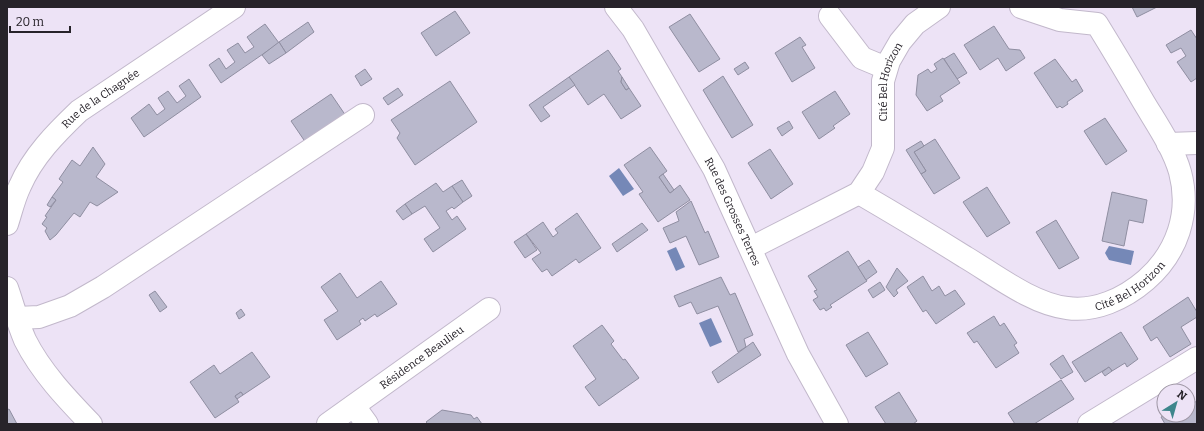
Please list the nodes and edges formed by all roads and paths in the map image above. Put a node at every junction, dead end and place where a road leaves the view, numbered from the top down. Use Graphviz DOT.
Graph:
graph roads {
  1 [pos="234,7"];
  2 [pos="616,7"];
  3 [pos="938,7"];
  4 [pos="1021,7"];
  5 [pos="830,16"];
  6 [pos="1094,16"];
  7 [pos="886,68"];
  8 [pos="363,115"];
  9 [pos="1197,143"];
  10 [pos="1168,144"];
  11 [pos="859,193"];
  12 [pos="7,224"];
  13 [pos="751,248"];
  14 [pos="7,288"];
  15 [pos="489,309"];
  16 [pos="17,318"];
  17 [pos="1197,358"];
  18 [pos="354,406"];
  19 [pos="91,424"];
  20 [pos="328,424"];
  21 [pos="367,424"];
  22 [pos="837,424"];
  23 [pos="1089,424"];
  1 -- 12 [label="street, Rue de la Chagnée"];
  2 -- 13 [label="street, Rue des Grosses Terres"];
  3 -- 7 [label="street, Cité Bel Horizon"];
  4 -- 6 [label="street, Cité Bel Horizon"];
  5 -- 7 [label="street"];
  6 -- 10 [label="street, Cité Bel Horizon"];
  7 -- 11 [label="street, Cité Bel Horizon"];
  8 -- 16 [label="street"];
  9 -- 10 [label="street"];
  10 -- 11 [label="street, Cité Bel Horizon"];
  11 -- 13 [label="street, Cité Bel Horizon"];
  13 -- 22 [label="street, Rue des Grosses Terres"];
  14 -- 16 [label="street"];
  15 -- 18 [label="street, Résidence Beaulieu"];
  16 -- 19 [label="street"];
  17 -- 23 [label="street"];
  18 -- 20 [label="street, Résidence Beaulieu"];
  18 -- 21 [label="street"];
}
